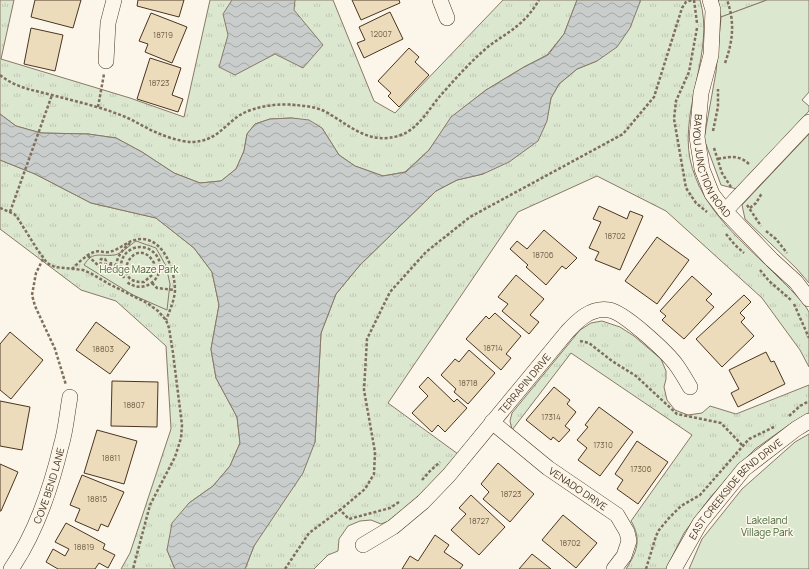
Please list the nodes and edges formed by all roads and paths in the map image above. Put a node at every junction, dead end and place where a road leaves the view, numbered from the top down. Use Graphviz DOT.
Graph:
graph roads {
  1 [pos="114,0"];
  2 [pos="440,0"];
  3 [pos="539,0"];
  4 [pos="692,0"];
  5 [pos="710,0"];
  6 [pos="727,0"];
  7 [pos="447,18"];
  8 [pos="106,61"];
  9 [pos="723,68"];
  10 [pos="0,75"];
  11 [pos="718,85"];
  12 [pos="52,95"];
  13 [pos="98,107"];
  14 [pos="809,122"];
  15 [pos="712,136"];
  16 [pos="713,144"];
  17 [pos="718,160"];
  18 [pos="759,175"];
  19 [pos="739,197"];
  20 [pos="0,208"];
  21 [pos="725,211"];
  22 [pos="10,212"];
  23 [pos="133,240"];
  24 [pos="151,251"];
  25 [pos="128,252"];
  26 [pos="148,255"];
  27 [pos="88,256"];
  28 [pos="132,256"];
  29 [pos="789,256"];
  30 [pos="43,259"];
  31 [pos="111,263"];
  32 [pos="106,264"];
  33 [pos="100,266"];
  34 [pos="116,266"];
  35 [pos="72,269"];
  36 [pos="121,271"];
  37 [pos="127,274"];
  38 [pos="134,280"];
  39 [pos="127,282"];
  40 [pos="152,283"];
  41 [pos="131,285"];
  42 [pos="175,290"];
  43 [pos="809,299"];
  44 [pos="166,320"];
  45 [pos="580,341"];
  46 [pos="690,387"];
  47 [pos="70,397"];
  48 [pos="809,421"];
  49 [pos="492,422"];
  50 [pos="743,446"];
  51 [pos="442,461"];
  52 [pos="421,482"];
  53 [pos="401,501"];
  54 [pos="340,510"];
  55 [pos="363,545"];
  56 [pos="11,569"];
  57 [pos="133,569"];
  58 [pos="285,569"];
  59 [pos="614,569"];
  60 [pos="674,569"];
  1 -- 8 [label="street"];
  2 -- 7 [label="street"];
  3 -- 13 [label="path"];
  4 -- 54 [label="path"];
  5 -- 21 [label="street, BAYOU JUNCTION ROAD"];
  6 -- 9 [label="path"];
  8 -- 13 [label="path"];
  10 -- 12 [label="path"];
  11 -- 15 [label="path"];
  12 -- 13 [label="path"];
  12 -- 22 [label="path"];
  14 -- 18 [label="street"];
  16 -- 17 [label="path"];
  17 -- 18 [label="path"];
  17 -- 19 [label="path"];
  18 -- 19 [label="street"];
  19 -- 21 [label="street"];
  19 -- 29 [label="path"];
  20 -- 22 [label="path"];
  21 -- 43 [label="street, BAYOU JUNCTION ROAD"];
  22 -- 30 [label="path"];
  23 -- 27 [label="path"];
  23 -- 34 [label="path"];
  23 -- 42 [label="path"];
  24 -- 25 [label="path"];
  24 -- 26 [label="path"];
  24 -- 40 [label="path"];
  25 -- 28 [label="path"];
  25 -- 36 [label="path"];
  26 -- 28 [label="path"];
  26 -- 38 [label="path"];
  27 -- 33 [label="path"];
  27 -- 35 [label="path"];
  28 -- 37 [label="path"];
  30 -- 35 [label="path"];
  30 -- 47 [label="path"];
  31 -- 32 [label="path"];
  31 -- 32 [label="path"];
  31 -- 34 [label="path"];
  32 -- 33 [label="path"];
  32 -- 33 [label="path"];
  34 -- 36 [label="path"];
  35 -- 44 [label="path"];
  36 -- 37 [label="path"];
  37 -- 38 [label="path"];
  38 -- 41 [label="path"];
  39 -- 41 [label="path"];
  40 -- 41 [label="path"];
  40 -- 42 [label="path"];
  42 -- 44 [label="path"];
  44 -- 57 [label="path"];
  45 -- 50 [label="path"];
  46 -- 49 [label="street, TERRAPIN DRIVE"];
  47 -- 56 [label="street, COVE BEND LANE"];
  48 -- 60 [label="street, EAST CREEKSIDE BEND DRIVE"];
  49 -- 55 [label="street, TERRAPIN DRIVE"];
  49 -- 59 [label="street, VENADO DRIVE"];
  51 -- 52 [label="path"];
  53 -- 54 [label="path"];
  54 -- 58 [label="path"];
}
